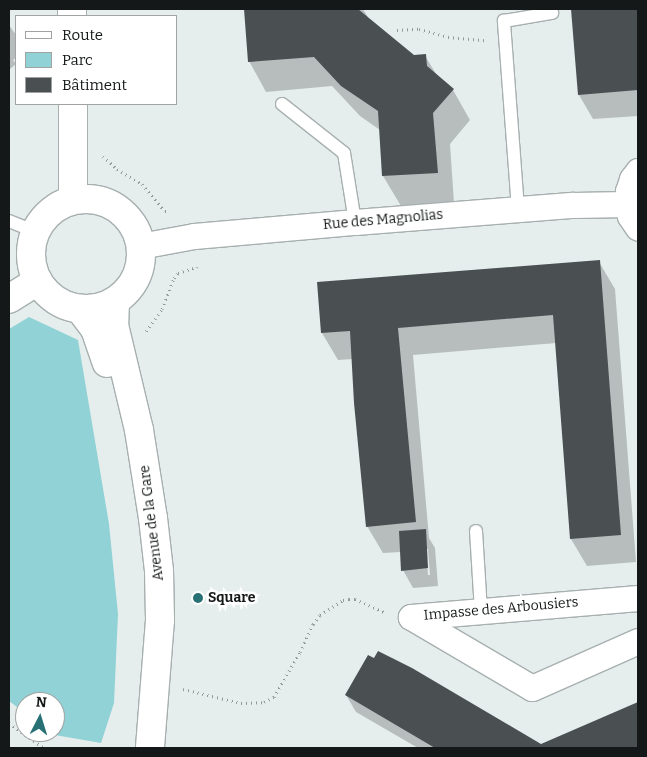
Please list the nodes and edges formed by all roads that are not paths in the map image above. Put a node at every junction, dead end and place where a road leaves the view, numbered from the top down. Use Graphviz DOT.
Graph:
graph roads {
  1 [pos="552,13"];
  2 [pos="282,104"];
  3 [pos="73,105"];
  4 [pos="638,171"];
  5 [pos="74,199"];
  6 [pos="627,204"];
  7 [pos="518,209"];
  8 [pos="9,221"];
  9 [pos="354,222"];
  10 [pos="638,228"];
  11 [pos="36,232"];
  12 [pos="140,246"];
  13 [pos="38,281"];
  14 [pos="9,300"];
  15 [pos="115,301"];
  16 [pos="80,309"];
  17 [pos="476,531"];
  18 [pos="638,598"];
  19 [pos="481,611"];
  20 [pos="638,641"];
  21 [pos="135,748"];
  22 [pos="150,748"];
  1 -- 7 [label="lane"];
  2 -- 9 [label="lane"];
  3 -- 5 [label="main road"];
  4 -- 6 [label="street"];
  5 -- 11 [label="main road"];
  5 -- 12 [label="main road"];
  6 -- 7 [label="street, Rue des Magnolias"];
  6 -- 10 [label="street"];
  7 -- 9 [label="street, Rue des Magnolias"];
  8 -- 11 [label="lane"];
  9 -- 12 [label="street, Rue des Magnolias"];
  11 -- 13 [label="main road"];
  12 -- 15 [label="main road"];
  13 -- 14 [label="main road"];
  13 -- 16 [label="main road"];
  15 -- 16 [label="main road"];
  15 -- 22 [label="main road, Avenue de la Gare"];
  16 -- 21 [label="main road, Avenue de la Gare"];
  17 -- 19 [label="lane"];
  18 -- 19 [label="street, Impasse des Arbousiers"];
  19 -- 20 [label="street, Impasse des Arbousiers"];
}
